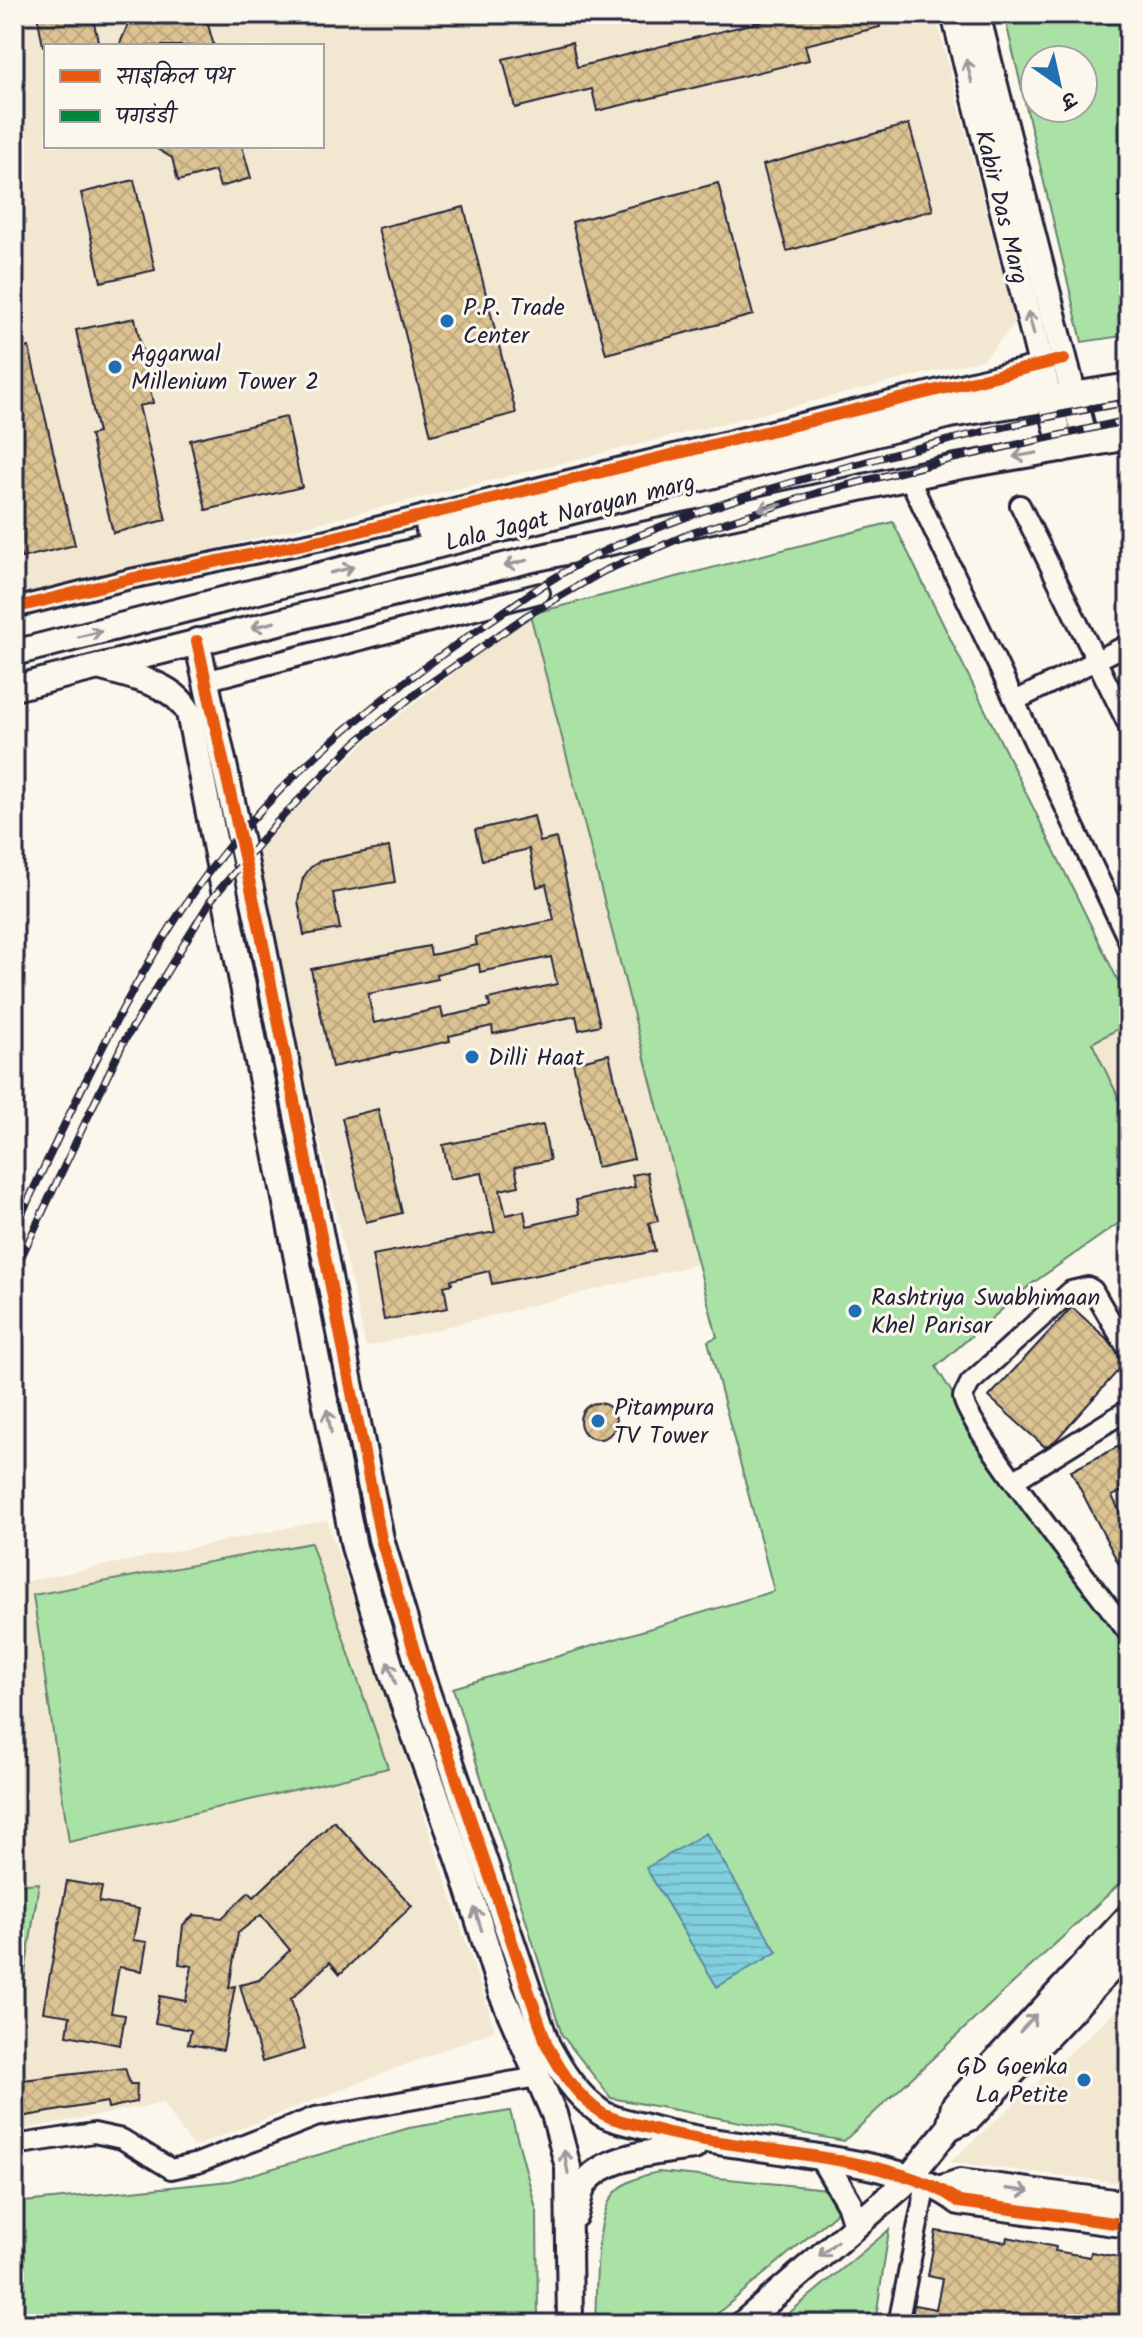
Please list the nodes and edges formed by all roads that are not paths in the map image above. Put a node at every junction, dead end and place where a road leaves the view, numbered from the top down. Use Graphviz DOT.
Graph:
graph roads {
  1 [pos="954,14"];
  2 [pos="977,14"];
  3 [pos="1055,379"];
  4 [pos="1129,386"];
  5 [pos="1129,437"];
  6 [pos="1074,446"];
  7 [pos="909,478"];
  8 [pos="699,479"];
  9 [pos="1020,505"];
  10 [pos="711,520"];
  11 [pos="540,593"];
  12 [pos="14,608"];
  13 [pos="197,641"];
  14 [pos="1129,644"];
  15 [pos="14,653"];
  16 [pos="1096,661"];
  17 [pos="99,667"];
  18 [pos="205,681"];
  19 [pos="14,688"];
  20 [pos="1015,701"];
  21 [pos="1129,727"];
  22 [pos="1129,942"];
  23 [pos="1129,1352"];
  24 [pos="348,1382"];
  25 [pos="322,1388"];
  26 [pos="1129,1409"];
  27 [pos="1015,1480"];
  28 [pos="1129,1634"];
  29 [pos="471,1858"];
  30 [pos="1129,1916"];
  31 [pos="1129,1950"];
  32 [pos="537,2077"];
  33 [pos="949,2128"];
  34 [pos="717,2144"];
  35 [pos="14,2145"];
  36 [pos="823,2159"];
  37 [pos="925,2183"];
  38 [pos="1129,2204"];
  39 [pos="856,2225"];
  40 [pos="1129,2225"];
  41 [pos="567,2240"];
  42 [pos="570,2324"];
  43 [pos="742,2324"];
  44 [pos="898,2324"];
  3 -- 1 [label="street, Kabir Das Marg, one-way"];
  2 -- 3 [label="street, Kabir Das Marg"];
  3 -- 4 [label="street, Lala Jagat Narayan marg"];
  3 -- 6 [label="street"];
  3 -- 8 [label="street, Lala Jagat Narayan marg"];
  3 -- 12 [label="street"];
  5 -- 6 [label="street, Lala Jagat Narayan marg"];
  6 -- 7 [label="street, Lala Jagat Narayan marg, one-way"];
  7 -- 10 [label="street, Lala Jagat Narayan marg, one-way"];
  7 -- 20 [label="street"];
  8 -- 10 [label="street"];
  15 -- 8 [label="street, Lala Jagat Narayan marg, one-way"];
  9 -- 16 [label="street"];
  10 -- 13 [label="street, Lala Jagat Narayan marg, one-way"];
  11 -- 18 [label="street"];
  13 -- 17 [label="street, Lala Jagat Narayan marg"];
  13 -- 18 [label="street"];
  14 -- 16 [label="street"];
  16 -- 20 [label="street"];
  16 -- 21 [label="street"];
  17 -- 19 [label="street, Lala Jagat Narayan marg"];
  17 -- 25 [label="street"];
  18 -- 24 [label="street"];
  20 -- 22 [label="street"];
  23 -- 27 [label="street"];
  24 -- 25 [label="street"];
  24 -- 29 [label="street"];
  29 -- 25 [label="street, one-way"];
  26 -- 27 [label="street"];
  27 -- 28 [label="street"];
  32 -- 29 [label="street, one-way"];
  29 -- 34 [label="street"];
  33 -- 30 [label="street, one-way"];
  31 -- 33 [label="street"];
  32 -- 35 [label="street"];
  41 -- 32 [label="street, one-way"];
  33 -- 37 [label="street"];
  34 -- 36 [label="street"];
  34 -- 41 [label="street"];
  36 -- 37 [label="street"];
  36 -- 39 [label="street"];
  37 -- 38 [label="street, one-way"];
  37 -- 39 [label="street"];
  37 -- 40 [label="street"];
  37 -- 44 [label="street"];
  39 -- 43 [label="street, one-way"];
  41 -- 42 [label="street"];
}
